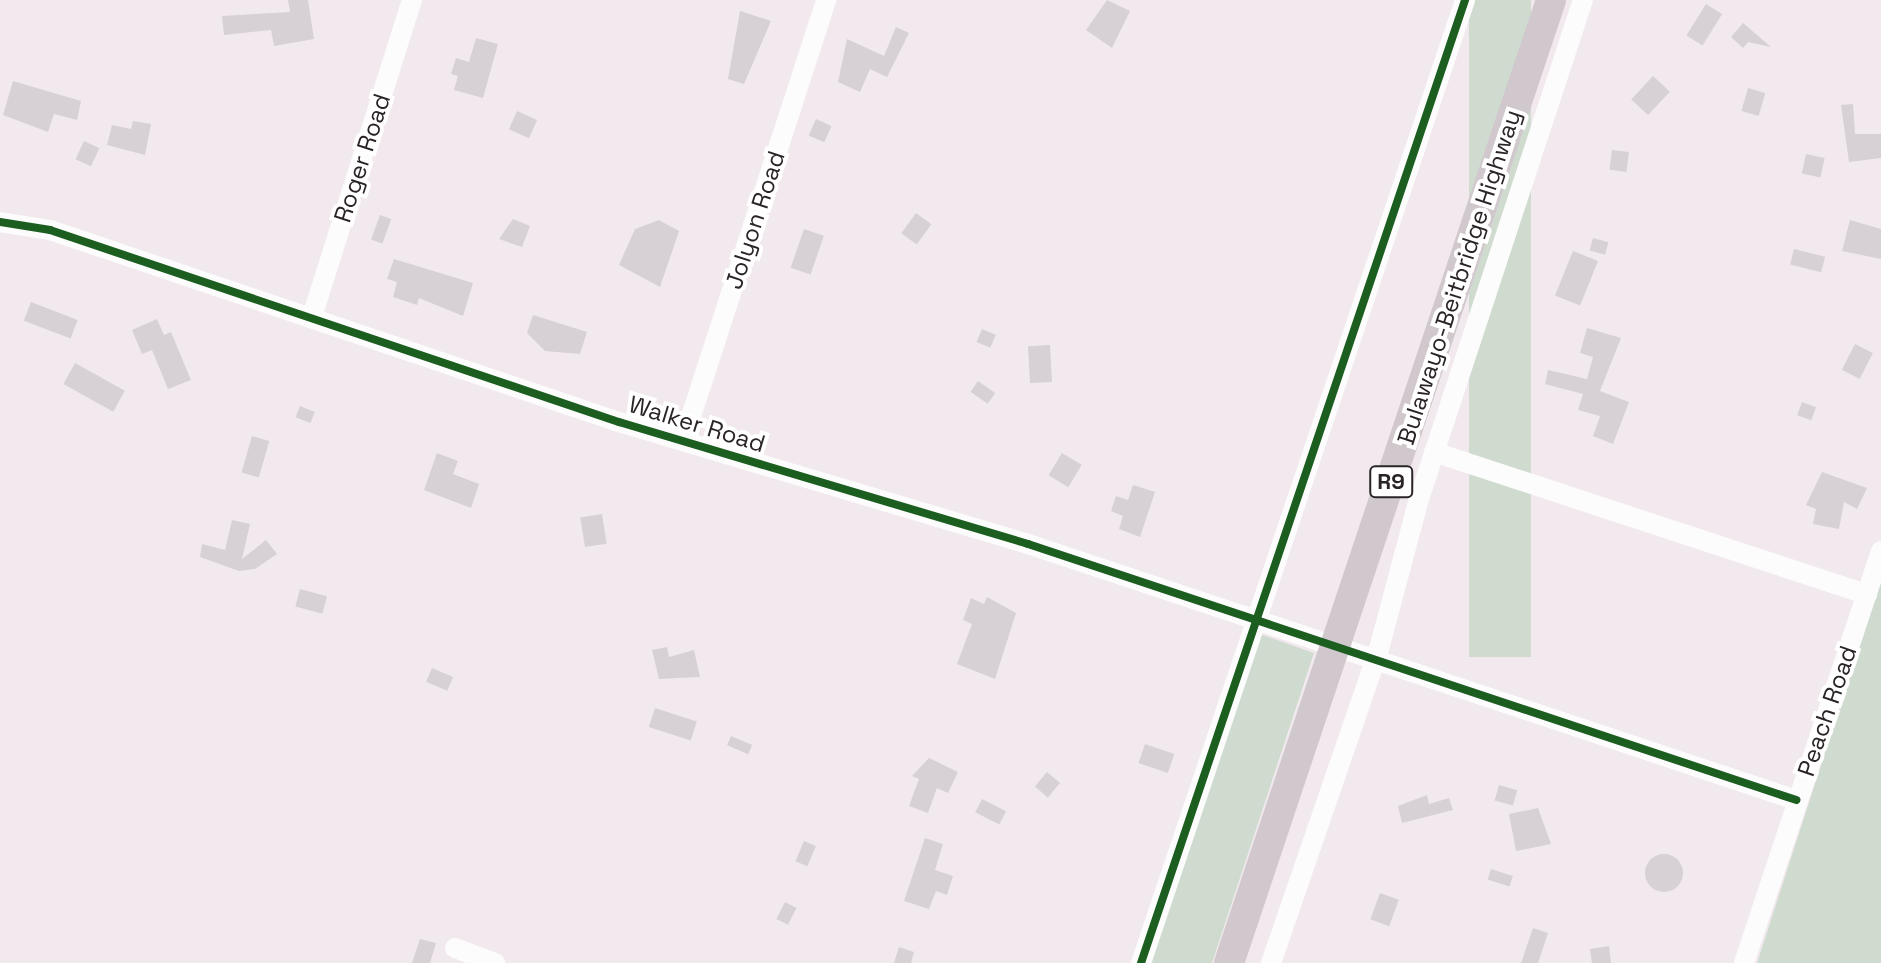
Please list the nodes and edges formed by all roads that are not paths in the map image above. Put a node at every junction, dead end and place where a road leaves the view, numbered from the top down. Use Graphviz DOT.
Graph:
graph roads {
  1 [pos="412,0"];
  2 [pos="826,0"];
  3 [pos="1465,0"];
  4 [pos="1551,0"];
  5 [pos="1583,0"];
  6 [pos="0,222"];
  7 [pos="312,317"];
  8 [pos="683,441"];
  9 [pos="1434,452"];
  10 [pos="1881,551"];
  11 [pos="1867,594"];
  12 [pos="1254,625"];
  13 [pos="1334,652"];
  14 [pos="1373,664"];
  15 [pos="1796,800"];
  16 [pos="455,948"];
  17 [pos="495,963"];
  18 [pos="1141,963"];
  19 [pos="1229,963"];
  20 [pos="1271,963"];
  21 [pos="1744,963"];
  1 -- 7 [label="street, Roger Road"];
  2 -- 8 [label="street, Jolyon Road"];
  3 -- 12 [label="street"];
  4 -- 13 [label="highway, Bulawayo-Beitbridge Highway / R9"];
  5 -- 9 [label="street"];
  6 -- 7 [label="street, Walker Road"];
  7 -- 8 [label="street, Walker Road"];
  8 -- 12 [label="street, Walker Road"];
  9 -- 11 [label="street"];
  9 -- 14 [label="street"];
  10 -- 11 [label="street, Peach Road"];
  11 -- 15 [label="street, Peach Road"];
  12 -- 13 [label="street, Walker Road"];
  12 -- 18 [label="street"];
  13 -- 14 [label="street, Walker Road"];
  13 -- 19 [label="highway, Bulawayo-Beitbridge Highway / R9"];
  14 -- 15 [label="street, Walker Road"];
  14 -- 20 [label="street"];
  15 -- 21 [label="street, Peach Road"];
  16 -- 17 [label="street"];
}
